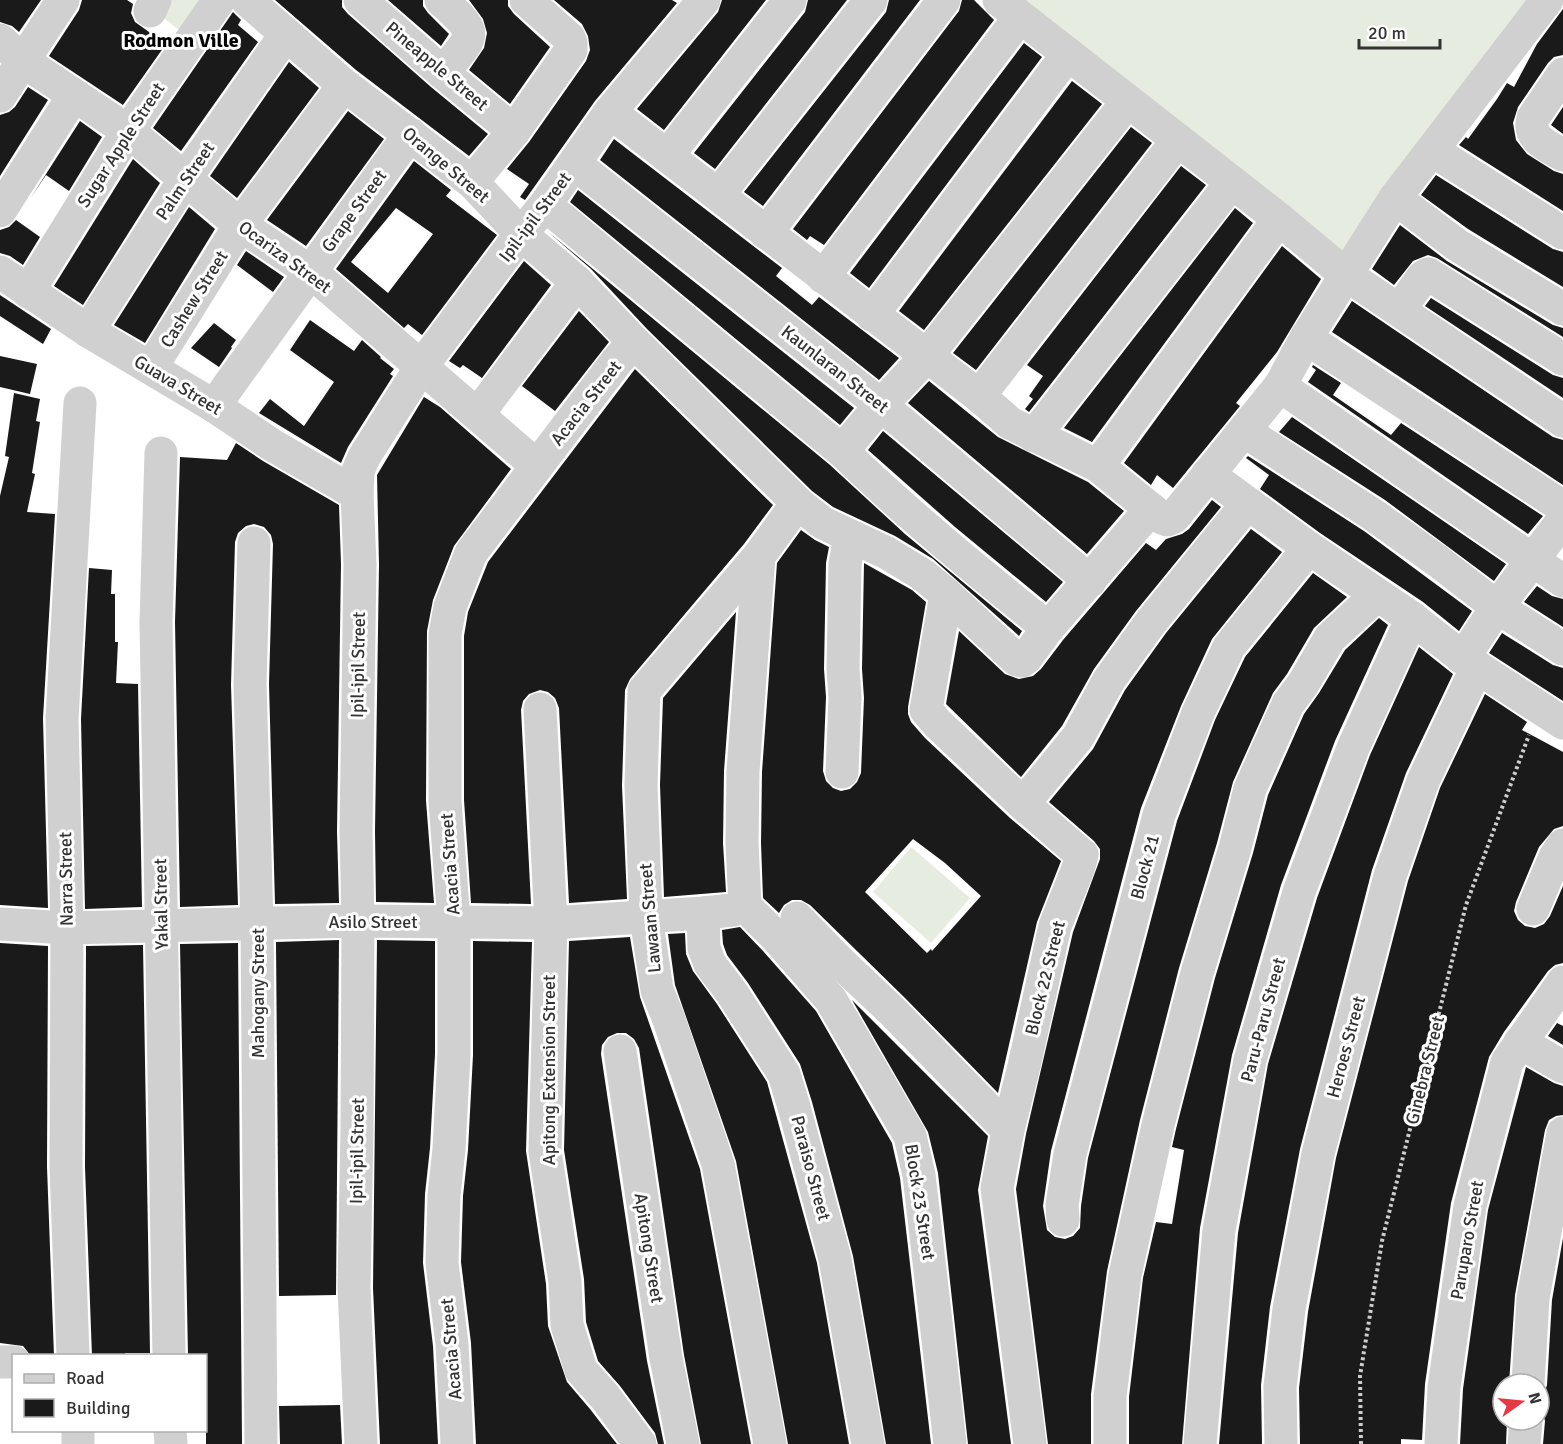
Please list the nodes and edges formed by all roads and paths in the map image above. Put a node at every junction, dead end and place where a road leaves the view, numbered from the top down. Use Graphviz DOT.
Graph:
graph roads {
  1 [pos="63,0"];
  2 [pos="219,0"];
  3 [pos="247,0"];
  4 [pos="360,0"];
  5 [pos="441,0"];
  6 [pos="526,0"];
  7 [pos="704,0"];
  8 [pos="790,0"];
  9 [pos="871,0"];
  10 [pos="944,0"];
  11 [pos="1547,0"];
  12 [pos="1010,8"];
  13 [pos="286,34"];
  14 [pos="11,50"];
  15 [pos="1068,54"];
  16 [pos="443,73"];
  17 [pos="1563,74"];
  18 [pos="344,85"];
  19 [pos="74,95"];
  20 [pos="0,96"];
  21 [pos="1128,101"];
  22 [pos="610,112"];
  23 [pos="128,131"];
  24 [pos="514,131"];
  25 [pos="411,134"];
  26 [pos="1178,140"];
  27 [pos="1433,151"];
  28 [pos="1563,155"];
  29 [pos="667,156"];
  30 [pos="575,164"];
  31 [pos="185,179"];
  32 [pos="472,182"];
  33 [pos="1232,182"];
  34 [pos="718,195"];
  35 [pos="1395,198"];
  36 [pos="545,205"];
  37 [pos="0,211"];
  38 [pos="1280,219"];
  39 [pos="240,225"];
  40 [pos="766,233"];
  41 [pos="1563,233"];
  42 [pos="521,234"];
  43 [pos="0,272"];
  44 [pos="311,272"];
  45 [pos="1345,274"];
  46 [pos="823,277"];
  47 [pos="577,282"];
  48 [pos="28,292"];
  49 [pos="1563,309"];
  50 [pos="1398,310"];
  51 [pos="872,315"];
  52 [pos="88,331"];
  53 [pos="1306,338"];
  54 [pos="634,342"];
  55 [pos="926,357"];
  56 [pos="1563,359"];
  57 [pos="421,367"];
  58 [pos="151,368"];
  59 [pos="1280,386"];
  60 [pos="979,396"];
  61 [pos="80,403"];
  62 [pos="881,405"];
  63 [pos="214,406"];
  64 [pos="478,414"];
  65 [pos="1563,421"];
  66 [pos="1244,431"];
  67 [pos="1034,436"];
  68 [pos="842,451"];
  69 [pos="161,453"];
  70 [pos="537,466"];
  71 [pos="1098,466"];
  72 [pos="1208,474"];
  73 [pos="357,494"];
  74 [pos="1247,504"];
  75 [pos="800,505"];
  76 [pos="1563,507"];
  77 [pos="1151,509"];
  78 [pos="1563,520"];
  79 [pos="850,536"];
  80 [pos="254,543"];
  81 [pos="1309,548"];
  82 [pos="759,556"];
  83 [pos="1532,560"];
  84 [pos="1090,581"];
  85 [pos="1563,581"];
  86 [pos="946,594"];
  87 [pos="1377,595"];
  88 [pos="1497,607"];
  89 [pos="1413,618"];
  90 [pos="1048,628"];
  91 [pos="1563,650"];
  92 [pos="1470,662"];
  93 [pos="540,709"];
  94 [pos="1551,714"];
  95 [pos="842,772"];
  96 [pos="1023,804"];
  97 [pos="1563,845"];
  98 [pos="745,906"];
  99 [pos="1533,909"];
  100 [pos="703,913"];
  101 [pos="646,917"];
  102 [pos="797,918"];
  103 [pos="358,921"];
  104 [pos="257,923"];
  105 [pos="454,923"];
  106 [pos="551,923"];
  107 [pos="0,924"];
  108 [pos="162,927"];
  109 [pos="67,928"];
  110 [pos="1562,986"];
  111 [pos="1520,1042"];
  112 [pos="620,1051"];
  113 [pos="1563,1067"];
  114 [pos="1008,1130"];
  115 [pos="1563,1133"];
  116 [pos="1063,1220"];
  117 [pos="73,1354"];
  118 [pos="169,1354"];
  119 [pos="1529,1372"];
  120 [pos="261,1444"];
  121 [pos="361,1444"];
  122 [pos="457,1444"];
  123 [pos="640,1444"];
  124 [pos="683,1444"];
  125 [pos="770,1444"];
  126 [pos="868,1444"];
  127 [pos="950,1444"];
  128 [pos="1030,1444"];
  129 [pos="1110,1444"];
  130 [pos="1200,1444"];
  131 [pos="1281,1444"];
  132 [pos="1361,1444"];
  133 [pos="1441,1444"];
  1 -- 14 [label="street"];
  2 -- 23 [label="street, Sugar Apple Street"];
  3 -- 13 [label="street, Orange Street"];
  4 -- 16 [label="street, Pineapple Street"];
  5 -- 16 [label="street"];
  6 -- 24 [label="street"];
  7 -- 22 [label="street, Ipil-ipil Street"];
  8 -- 29 [label="street"];
  9 -- 34 [label="street"];
  10 -- 40 [label="street"];
  11 -- 27 [label="street"];
  12 -- 15 [label="street"];
  12 -- 46 [label="street"];
  13 -- 18 [label="street, Orange Street"];
  13 -- 31 [label="street, Palm Street"];
  14 -- 19 [label="street, Ocariza Street"];
  14 -- 20 [label="street"];
  15 -- 21 [label="street"];
  15 -- 51 [label="street"];
  16 -- 24 [label="street, Pineapple Street"];
  17 -- 28 [label="street"];
  18 -- 25 [label="street, Orange Street"];
  18 -- 39 [label="street, Cashew Street"];
  19 -- 23 [label="street, Ocariza Street"];
  19 -- 37 [label="street"];
  21 -- 26 [label="street"];
  21 -- 55 [label="street"];
  22 -- 29 [label="street"];
  22 -- 30 [label="street, Ipil-ipil Street"];
  23 -- 31 [label="street, Ocariza Street"];
  23 -- 48 [label="street, Sugar Apple Street"];
  24 -- 32 [label="street"];
  25 -- 32 [label="street, Orange Street"];
  25 -- 44 [label="street, Grape Street"];
  26 -- 33 [label="street"];
  26 -- 60 [label="street"];
  27 -- 35 [label="street"];
  27 -- 41 [label="street"];
  29 -- 34 [label="street"];
  30 -- 36 [label="street, Ipil-ipil Street"];
  30 -- 62 [label="street, Kaunlaran Street"];
  31 -- 39 [label="street, Ocariza Street"];
  31 -- 52 [label="street, Palm Street"];
  32 -- 42 [label="street, Orange Street"];
  33 -- 38 [label="street"];
  33 -- 67 [label="street"];
  34 -- 40 [label="street"];
  35 -- 45 [label="street"];
  35 -- 49 [label="street"];
  36 -- 42 [label="street, Ipil-ipil Street"];
  36 -- 68 [label="street"];
  38 -- 45 [label="street"];
  38 -- 71 [label="street"];
  39 -- 44 [label="street, Ocariza Street"];
  39 -- 58 [label="street, Cashew Street"];
  40 -- 46 [label="street"];
  42 -- 47 [label="street, Orange Street"];
  42 -- 57 [label="street, Ipil-ipil Street"];
  43 -- 48 [label="street, Guava Street"];
  44 -- 57 [label="street, Ocariza Street"];
  44 -- 63 [label="street, Grape Street"];
  45 -- 50 [label="street"];
  45 -- 53 [label="street"];
  46 -- 51 [label="street"];
  47 -- 54 [label="street, Orange Street"];
  47 -- 64 [label="street"];
  48 -- 52 [label="street, Guava Street"];
  50 -- 56 [label="street"];
  50 -- 65 [label="street"];
  51 -- 55 [label="street"];
  52 -- 58 [label="street, Guava Street"];
  53 -- 59 [label="street"];
  53 -- 76 [label="street"];
  54 -- 70 [label="street, Acacia Street"];
  54 -- 75 [label="street, Orange Street"];
  55 -- 60 [label="street"];
  55 -- 62 [label="street"];
  57 -- 64 [label="street, Ocariza Street"];
  57 -- 73 [label="street, Ipil-ipil Street"];
  58 -- 63 [label="street, Guava Street"];
  59 -- 66 [label="street"];
  59 -- 83 [label="street"];
  60 -- 67 [label="street"];
  61 -- 109 [label="street, Narra Street"];
  62 -- 68 [label="street"];
  62 -- 84 [label="street, Kaunlaran Street"];
  63 -- 73 [label="street, Guava Street"];
  64 -- 70 [label="street, Ocariza Street"];
  66 -- 72 [label="street"];
  66 -- 88 [label="street"];
  67 -- 71 [label="street"];
  68 -- 90 [label="street"];
  69 -- 108 [label="street, Yakal Street"];
  70 -- 105 [label="street, Acacia Street"];
  71 -- 77 [label="street"];
  72 -- 74 [label="street"];
  72 -- 77 [label="street"];
  73 -- 103 [label="street, Ipil-ipil Street"];
  74 -- 81 [label="street"];
  74 -- 96 [label="street"];
  75 -- 79 [label="street, Orange Street"];
  75 -- 82 [label="street, Lawaan Street"];
  77 -- 84 [label="street"];
  78 -- 83 [label="street, Heroes Street"];
  79 -- 86 [label="street, Orange Street"];
  79 -- 95 [label="street"];
  80 -- 104 [label="street, Mahogany Street"];
  81 -- 87 [label="street"];
  81 -- 116 [label="street, Block 21"];
  82 -- 98 [label="street"];
  82 -- 101 [label="street, Lawaan Street"];
  83 -- 85 [label="street"];
  83 -- 88 [label="street, Heroes Street"];
  84 -- 90 [label="street"];
  86 -- 90 [label="street, Orange Street"];
  86 -- 96 [label="street"];
  87 -- 89 [label="street"];
  87 -- 129 [label="street"];
  88 -- 91 [label="street"];
  88 -- 92 [label="street, Heroes Street"];
  89 -- 92 [label="street"];
  89 -- 130 [label="street, Paru-Paru Street"];
  92 -- 94 [label="street"];
  92 -- 131 [label="street, Heroes Street"];
  93 -- 106 [label="street, Apitong Extension Street"];
  94 -- 132 [label="path, Ginebra Street"];
  96 -- 114 [label="street, Block 22 Street"];
  97 -- 99 [label="street"];
  98 -- 100 [label="street, Asilo Street"];
  98 -- 127 [label="street, Block 23 Street"];
  100 -- 101 [label="street, Asilo Street"];
  100 -- 126 [label="street, Paraiso Street"];
  101 -- 106 [label="street, Asilo Street"];
  101 -- 125 [label="street, Lawaan Street"];
  102 -- 114 [label="street"];
  103 -- 104 [label="street, Asilo Street"];
  103 -- 105 [label="street, Asilo Street"];
  103 -- 121 [label="street, Ipil-ipil Street"];
  104 -- 108 [label="street, Asilo Street"];
  104 -- 120 [label="street, Mahogany Street"];
  105 -- 106 [label="street, Asilo Street"];
  105 -- 122 [label="street, Acacia Street"];
  106 -- 123 [label="street, Apitong Extension Street"];
  107 -- 109 [label="street, Asilo Street"];
  108 -- 109 [label="street, Asilo Street"];
  108 -- 118 [label="street, Yakal Street"];
  109 -- 117 [label="street, Narra Street"];
  110 -- 111 [label="street, Paruparo Street"];
  111 -- 113 [label="street"];
  111 -- 133 [label="street, Paruparo Street"];
  112 -- 124 [label="street, Apitong Street"];
  114 -- 128 [label="street, Block 22 Street"];
  115 -- 119 [label="street"];
}
